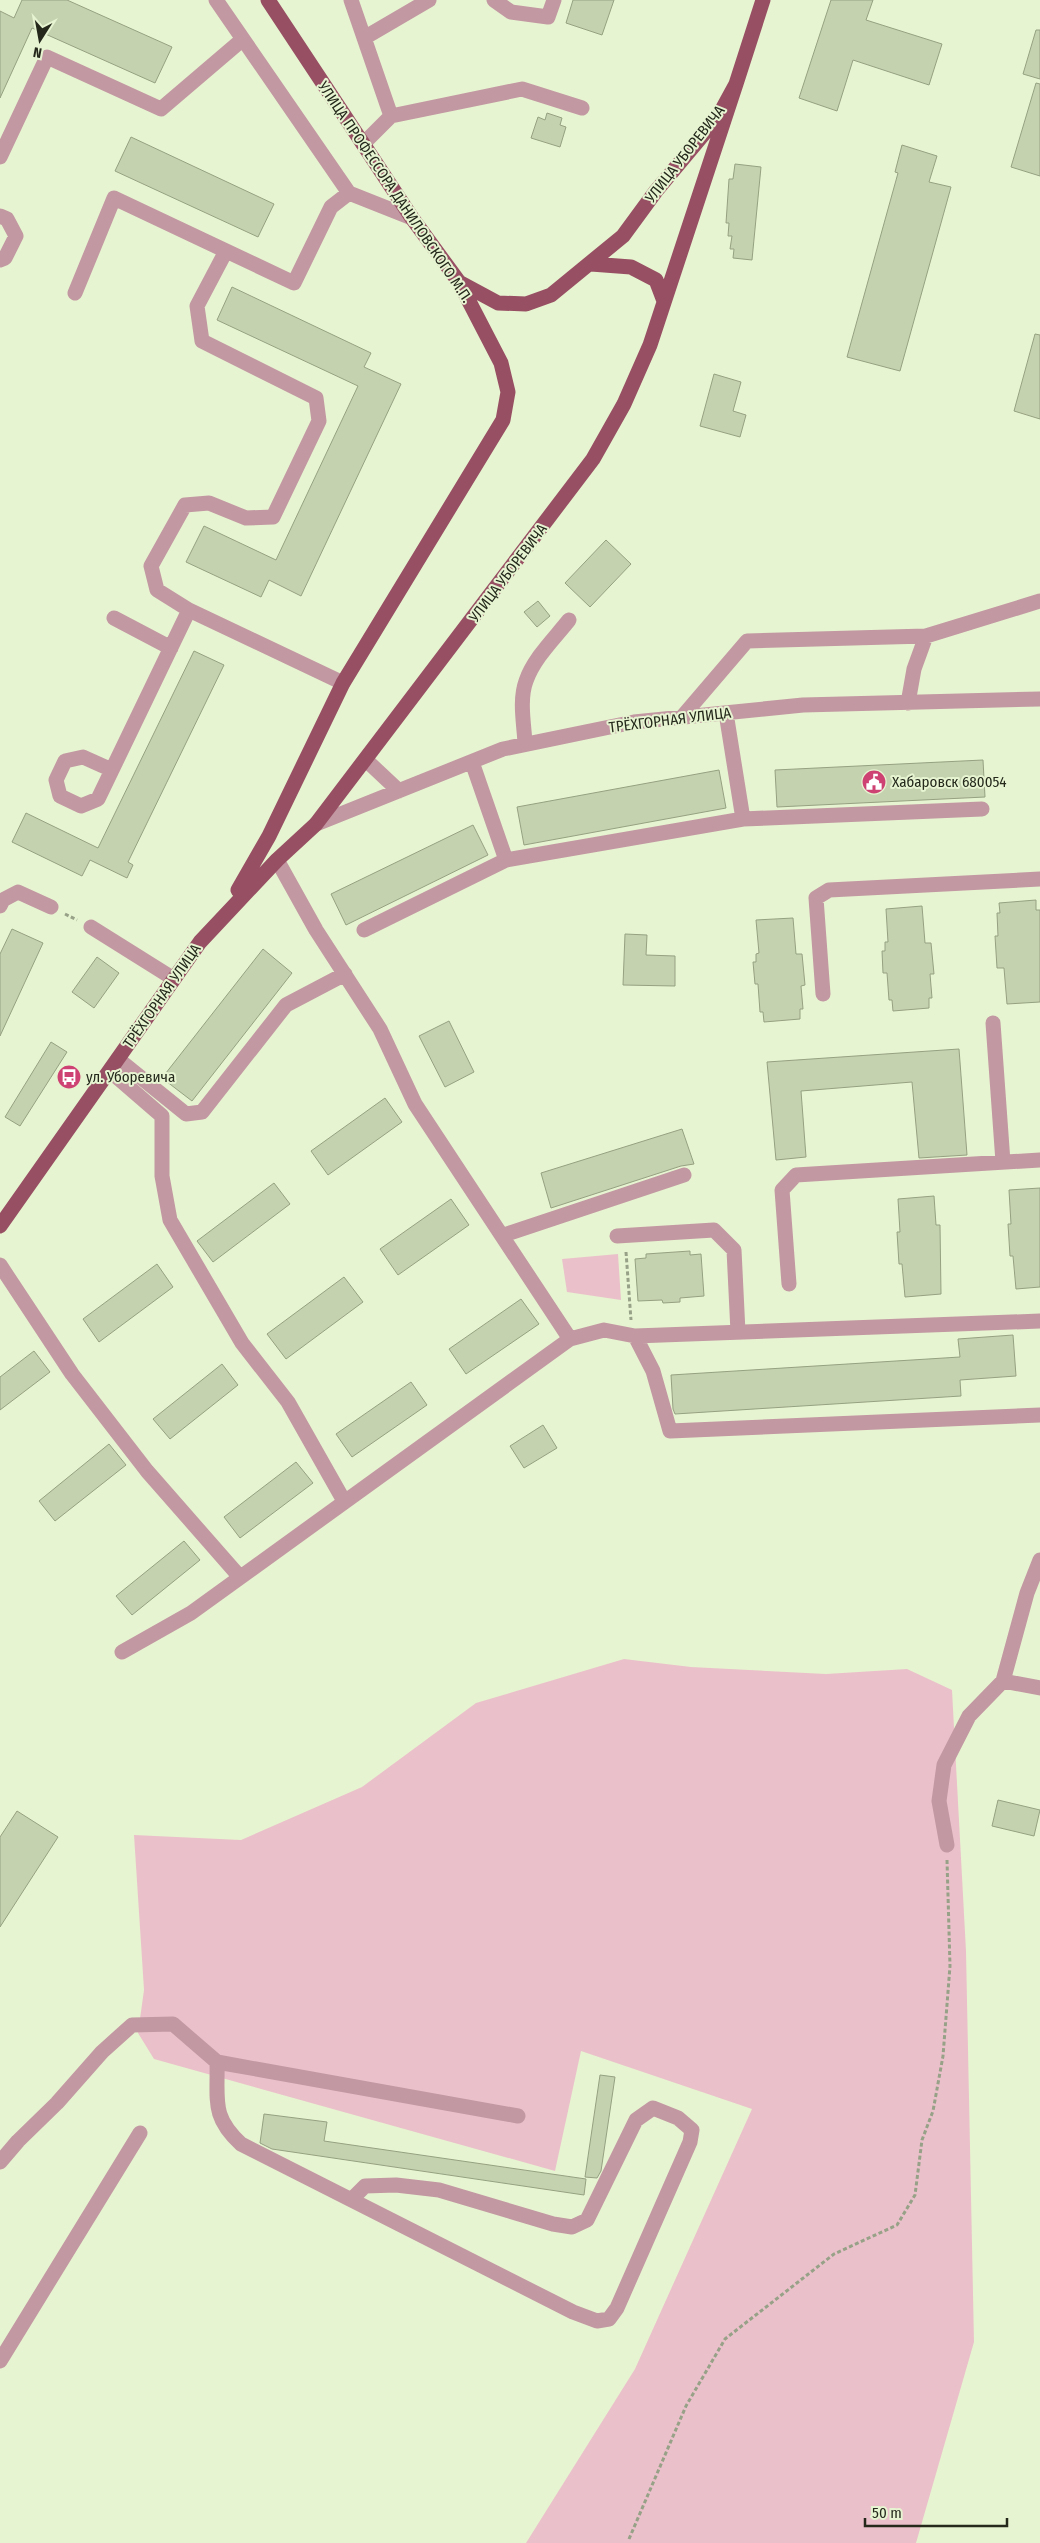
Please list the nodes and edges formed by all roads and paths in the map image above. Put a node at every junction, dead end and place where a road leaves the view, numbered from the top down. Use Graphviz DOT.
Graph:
graph roads {
  1 [pos="216,0"];
  2 [pos="268,0"];
  3 [pos="351,0"];
  4 [pos="429,0"];
  5 [pos="494,0"];
  6 [pos="554,0"];
  7 [pos="763,0"];
  8 [pos="364,38"];
  9 [pos="243,39"];
  10 [pos="736,84"];
  11 [pos="582,108"];
  12 [pos="390,116"];
  13 [pos="363,144"];
  14 [pos="0,157"];
  15 [pos="349,193"];
  16 [pos="0,216"];
  17 [pos="412,218"];
  18 [pos="226,251"];
  19 [pos="0,260"];
  20 [pos="591,264"];
  21 [pos="459,282"];
  22 [pos="75,293"];
  23 [pos="664,302"];
  24 [pos="1040,601"];
  25 [pos="189,610"];
  26 [pos="114,618"];
  27 [pos="569,620"];
  28 [pos="926,636"];
  29 [pos="171,648"];
  30 [pos="343,683"];
  31 [pos="1040,699"];
  32 [pos="908,702"];
  33 [pos="726,713"];
  34 [pos="682,717"];
  35 [pos="526,743"];
  36 [pos="366,760"];
  37 [pos="472,762"];
  38 [pos="112,770"];
  39 [pos="399,791"];
  40 [pos="982,809"];
  41 [pos="743,819"];
  42 [pos="316,824"];
  43 [pos="276,860"];
  44 [pos="506,860"];
  45 [pos="1040,879"];
  46 [pos="0,906"];
  47 [pos="51,907"];
  48 [pos="223,915"];
  49 [pos="91,927"];
  50 [pos="364,930"];
  51 [pos="345,974"];
  52 [pos="174,979"];
  53 [pos="823,994"];
  54 [pos="993,1023"];
  55 [pos="114,1065"];
  56 [pos="1040,1160"];
  57 [pos="1003,1162"];
  58 [pos="684,1175"];
  59 [pos="0,1226"];
  60 [pos="504,1235"];
  61 [pos="621,1236"];
  62 [pos="0,1266"];
  63 [pos="789,1284"];
  64 [pos="1040,1321"];
  65 [pos="738,1332"];
  66 [pos="633,1336"];
  67 [pos="570,1339"];
  68 [pos="1040,1415"];
  69 [pos="344,1501"];
  70 [pos="1040,1560"];
  71 [pos="239,1576"];
  72 [pos="122,1652"];
  73 [pos="1003,1682"];
  74 [pos="1040,1688"];
  75 [pos="947,1845"];
  76 [pos="217,2062"];
  77 [pos="518,2116"];
  78 [pos="140,2134"];
  79 [pos="0,2162"];
  80 [pos="352,2199"];
  81 [pos="0,2361"];
  82 [pos="629,2539"];
  1 -- 9 [label="street"];
  2 -- 13 [label="main road, УЛИЦА ПРОФЕССОРА ДАНИЛОВСКОГО М.П."];
  3 -- 8 [label="street"];
  4 -- 8 [label="street"];
  5 -- 6 [label="street"];
  7 -- 10 [label="main road, УЛИЦА УБОРЕВИЧА"];
  8 -- 12 [label="street"];
  9 -- 14 [label="street"];
  9 -- 15 [label="street"];
  10 -- 20 [label="main road, УЛИЦА УБОРЕВИЧА"];
  10 -- 23 [label="main road, УЛИЦА УБОРЕВИЧА"];
  11 -- 12 [label="street"];
  12 -- 13 [label="street"];
  13 -- 17 [label="main road, УЛИЦА ПРОФЕССОРА ДАНИЛОВСКОГО М.П."];
  15 -- 17 [label="street"];
  15 -- 18 [label="street"];
  16 -- 19 [label="street"];
  17 -- 21 [label="main road, УЛИЦА ПРОФЕССОРА ДАНИЛОВСКОГО М.П."];
  18 -- 22 [label="street"];
  18 -- 25 [label="street"];
  20 -- 21 [label="main road, УЛИЦА УБОРЕВИЧА"];
  20 -- 23 [label="main road"];
  21 -- 30 [label="main road, УЛИЦА ПРОФЕССОРА ДАНИЛОВСКОГО М.П."];
  23 -- 36 [label="main road, УЛИЦА УБОРЕВИЧА"];
  24 -- 28 [label="street"];
  25 -- 29 [label="street"];
  25 -- 30 [label="street"];
  26 -- 29 [label="street"];
  27 -- 35 [label="street"];
  28 -- 32 [label="street"];
  28 -- 34 [label="street"];
  29 -- 38 [label="street"];
  30 -- 48 [label="main road"];
  31 -- 32 [label="street, ТРЁХГОРНАЯ УЛИЦА"];
  32 -- 33 [label="street, ТРЁХГОРНАЯ УЛИЦА"];
  33 -- 34 [label="street, ТРЁХГОРНАЯ УЛИЦА"];
  33 -- 41 [label="street"];
  34 -- 35 [label="street, ТРЁХГОРНАЯ УЛИЦА"];
  35 -- 37 [label="street, ТРЁХГОРНАЯ УЛИЦА"];
  36 -- 39 [label="street"];
  36 -- 42 [label="main road, УЛИЦА УБОРЕВИЧА"];
  37 -- 39 [label="street, ТРЁХГОРНАЯ УЛИЦА"];
  37 -- 44 [label="street"];
  39 -- 42 [label="street, ТРЁХГОРНАЯ УЛИЦА"];
  40 -- 41 [label="street"];
  41 -- 44 [label="street"];
  42 -- 43 [label="main road, УЛИЦА УБОРЕВИЧА"];
  43 -- 48 [label="main road, УЛИЦА УБОРЕВИЧА"];
  43 -- 51 [label="street"];
  44 -- 50 [label="street"];
  45 -- 53 [label="street"];
  46 -- 47 [label="street"];
  47 -- 49 [label="path"];
  48 -- 52 [label="main road, ТРЁХГОРНАЯ УЛИЦА"];
  49 -- 52 [label="street"];
  51 -- 55 [label="street"];
  51 -- 60 [label="street"];
  52 -- 55 [label="main road, ТРЁХГОРНАЯ УЛИЦА"];
  54 -- 57 [label="street"];
  55 -- 59 [label="main road, ТРЁХГОРНАЯ УЛИЦА"];
  55 -- 69 [label="street"];
  56 -- 57 [label="street"];
  57 -- 63 [label="street"];
  58 -- 60 [label="street"];
  60 -- 67 [label="street"];
  61 -- 65 [label="street"];
  61 -- 66 [label="path"];
  62 -- 71 [label="street"];
  64 -- 65 [label="street"];
  65 -- 66 [label="street"];
  66 -- 67 [label="street"];
  66 -- 68 [label="street"];
  67 -- 69 [label="street"];
  69 -- 71 [label="street"];
  70 -- 73 [label="street"];
  71 -- 72 [label="street"];
  73 -- 74 [label="street"];
  73 -- 75 [label="street"];
  75 -- 82 [label="path"];
  76 -- 77 [label="street"];
  76 -- 79 [label="street"];
  76 -- 80 [label="street"];
  78 -- 81 [label="street"];
  80 -- 80 [label="street"];
}
